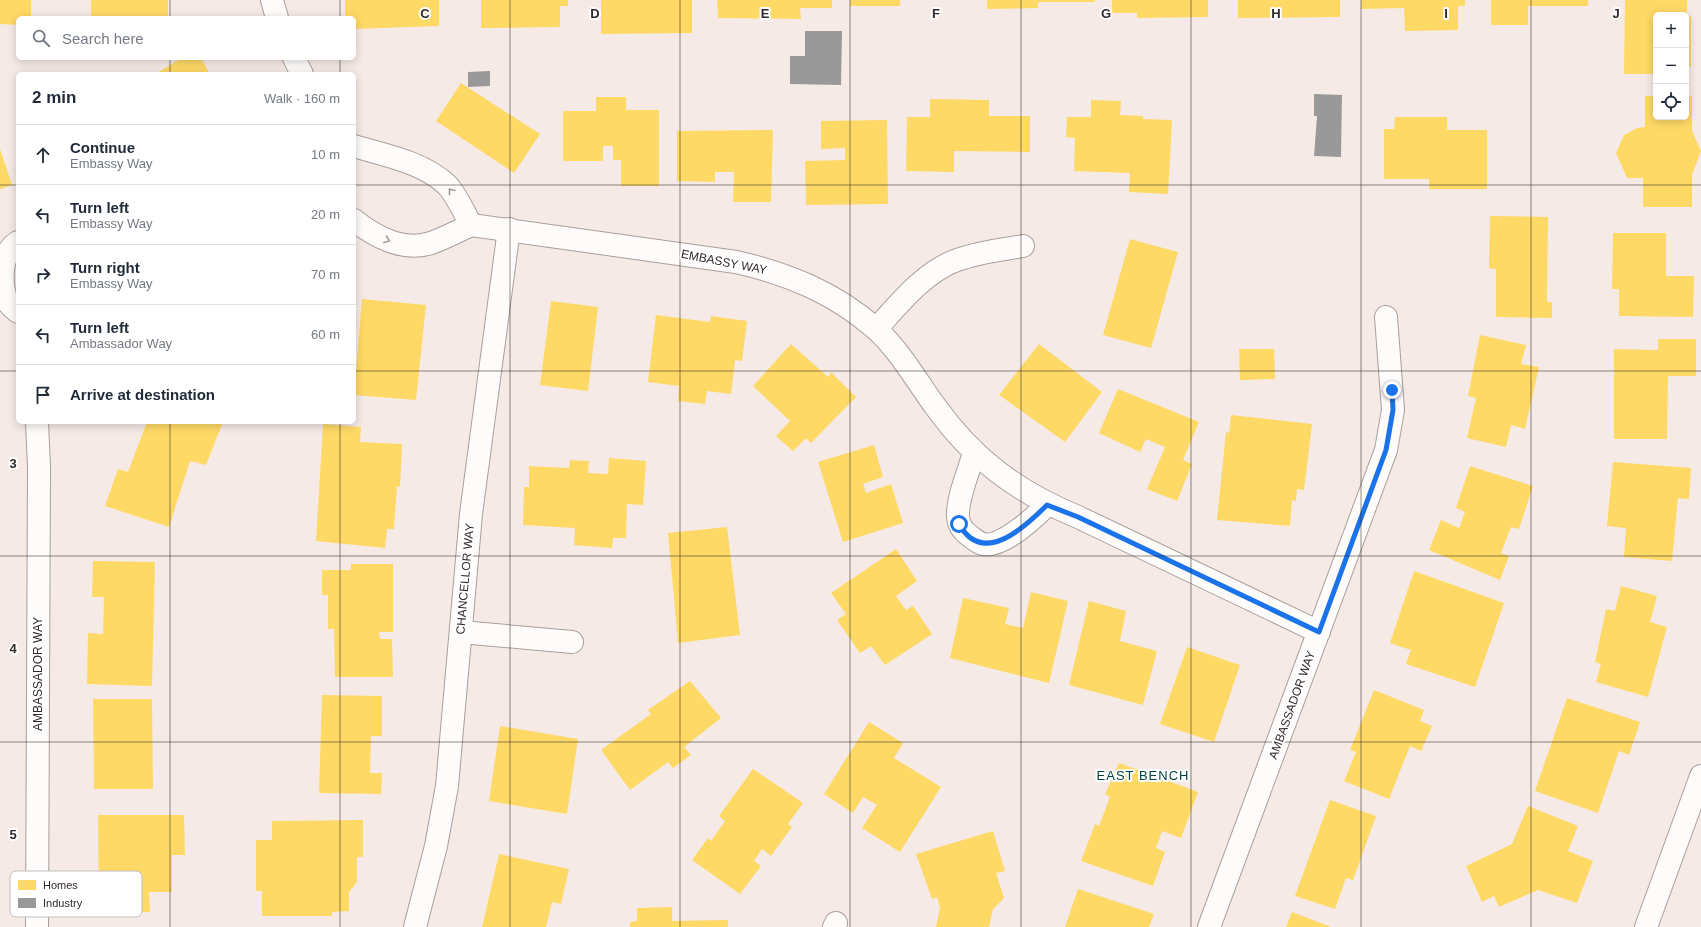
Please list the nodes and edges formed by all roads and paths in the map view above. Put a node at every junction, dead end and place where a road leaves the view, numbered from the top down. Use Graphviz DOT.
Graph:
graph roads {
  1 [pos="272,0"];
  2 [pos="276,16"];
  3 [pos="295,60"];
  4 [pos="301,72"];
  5 [pos="356,147"];
  6 [pos="356,221"];
  7 [pos="471,225"];
  8 [pos="509,229"];
  9 [pos="16,244"];
  10 [pos="1023,246"];
  11 [pos="16,310"];
  12 [pos="1386,317"];
  13 [pos="876,329"];
  14 [pos="36,424"];
  15 [pos="974,453"];
  16 [pos="1047,505"];
  17 [pos="461,632"];
  18 [pos="1319,632"];
  19 [pos="572,642"];
  20 [pos="1701,776"];
  21 [pos="37,871"];
  22 [pos="37,917"];
  23 [pos="37,927"];
  24 [pos="415,927"];
  25 [pos="1209,927"];
  26 [pos="1646,927"];
  1 -- 2 [label="street"];
  3 -- 4 [label="street"];
  7 -- 5 [label="street, one-way"];
  6 -- 7 [label="street, EMBASSY WAY, one-way"];
  7 -- 8 [label="street, EMBASSY WAY"];
  8 -- 13 [label="street, EMBASSY WAY"];
  8 -- 17 [label="street, CHANCELLOR WAY"];
  9 -- 11 [label="street"];
  10 -- 13 [label="street"];
  12 -- 18 [label="street, AMBASSADOR WAY"];
  13 -- 15 [label="street, EMBASSY WAY"];
  14 -- 21 [label="street, AMBASSADOR WAY"];
  15 -- 16 [label="street, EMBASSY WAY"];
  15 -- 16 [label="street"];
  16 -- 18 [label="street, EMBASSY WAY"];
  17 -- 19 [label="street"];
  17 -- 24 [label="street, CHANCELLOR WAY"];
  18 -- 25 [label="street, AMBASSADOR WAY"];
  20 -- 26 [label="street"];
  22 -- 23 [label="street, AMBASSADOR WAY"];
}
